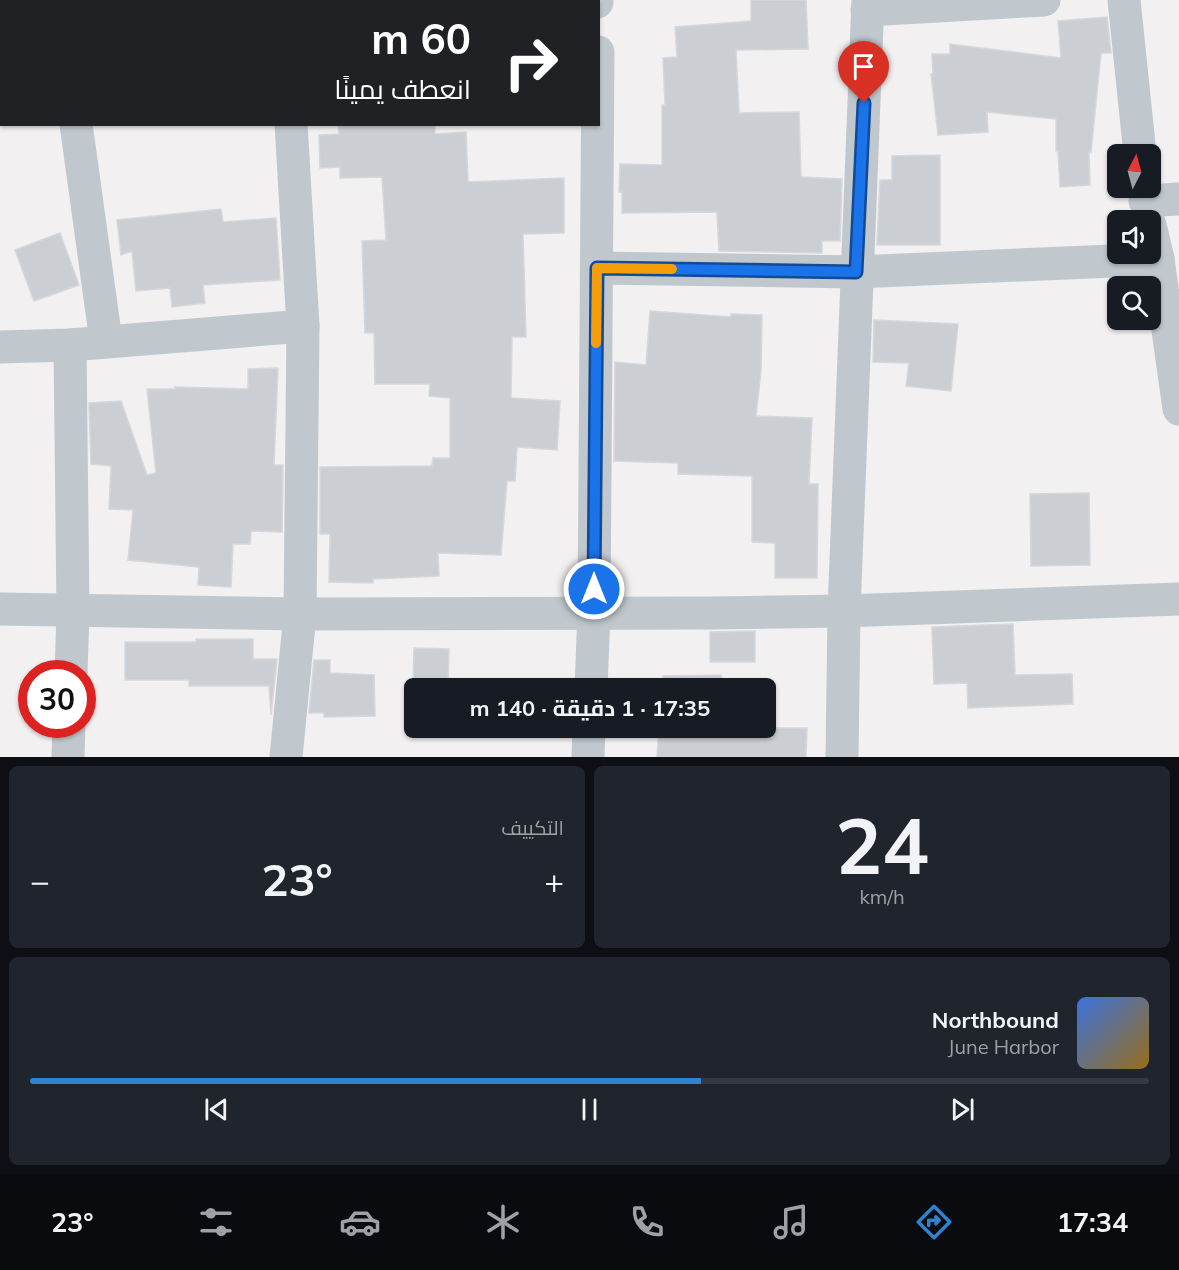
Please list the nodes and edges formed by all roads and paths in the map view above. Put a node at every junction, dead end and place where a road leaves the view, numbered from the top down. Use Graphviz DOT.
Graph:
graph roads {
  1 [pos="1044,0"];
  2 [pos="1124,0"];
  3 [pos="868,5"];
  4 [pos="76,126"];
  5 [pos="291,126"];
  6 [pos="598,126"];
  7 [pos="1139,144"];
  8 [pos="1179,199"];
  9 [pos="1147,209"];
  10 [pos="1107,261"];
  11 [pos="1159,264"];
  12 [pos="597,268"];
  13 [pos="856,272"];
  14 [pos="303,326"];
  15 [pos="106,341"];
  16 [pos="70,345"];
  17 [pos="0,347"];
  18 [pos="1179,409"];
  19 [pos="1179,599"];
  20 [pos="0,609"];
  21 [pos="844,611"];
  22 [pos="73,612"];
  23 [pos="594,612"];
  24 [pos="300,614"];
  25 [pos="71,660"];
  26 [pos="591,678"];
  27 [pos="69,738"];
  28 [pos="589,738"];
  29 [pos="68,757"];
  30 [pos="286,757"];
  31 [pos="588,757"];
  32 [pos="842,757"];
  1 -- 3 [label="street"];
  2 -- 7 [label="street"];
  3 -- 13 [label="street"];
  4 -- 15 [label="street"];
  5 -- 14 [label="street"];
  6 -- 12 [label="street"];
  8 -- 9 [label="street"];
  10 -- 13 [label="street"];
  11 -- 18 [label="street"];
  12 -- 13 [label="street"];
  12 -- 23 [label="street"];
  13 -- 21 [label="street"];
  14 -- 15 [label="street"];
  14 -- 24 [label="street"];
  15 -- 16 [label="street"];
  16 -- 17 [label="street"];
  16 -- 22 [label="street"];
  19 -- 21 [label="street"];
  20 -- 22 [label="street"];
  21 -- 23 [label="street"];
  21 -- 32 [label="street"];
  22 -- 24 [label="street"];
  22 -- 25 [label="street"];
  23 -- 24 [label="street"];
  23 -- 26 [label="street"];
  24 -- 30 [label="street"];
  27 -- 29 [label="street"];
  28 -- 31 [label="street"];
}
